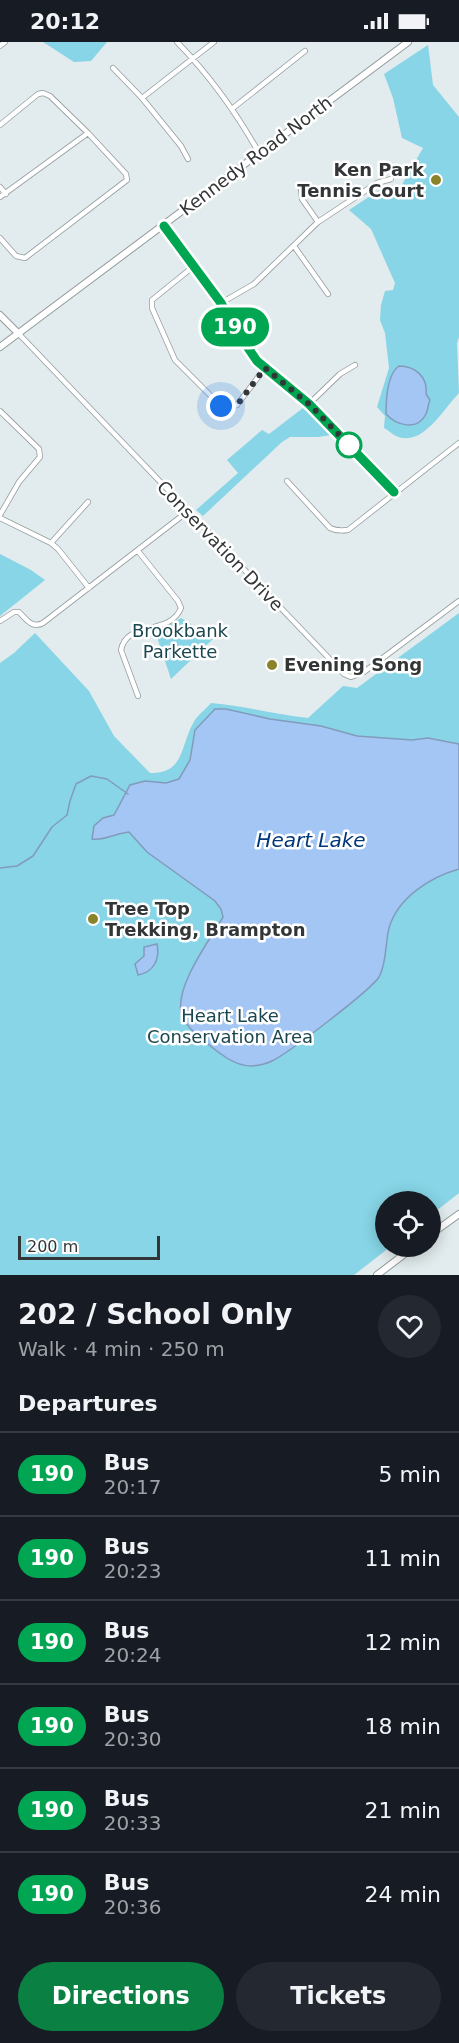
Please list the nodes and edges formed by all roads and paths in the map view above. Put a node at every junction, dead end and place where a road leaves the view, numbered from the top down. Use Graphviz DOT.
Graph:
graph roads {
  1 [pos="5,42"];
  2 [pos="177,42"];
  3 [pos="214,42"];
  4 [pos="408,42"];
  5 [pos="0,46"];
  6 [pos="304,51"];
  7 [pos="193,58"];
  8 [pos="113,68"];
  9 [pos="142,98"];
  10 [pos="232,108"];
  11 [pos="0,125"];
  12 [pos="88,133"];
  13 [pos="259,153"];
  14 [pos="188,159"];
  15 [pos="392,179"];
  16 [pos="0,187"];
  17 [pos="301,188"];
  18 [pos="6,194"];
  19 [pos="0,198"];
  20 [pos="318,222"];
  21 [pos="164,226"];
  22 [pos="0,238"];
  23 [pos="294,246"];
  24 [pos="194,266"];
  25 [pos="328,294"];
  26 [pos="221,303"];
  27 [pos="0,315"];
  28 [pos="18,333"];
  29 [pos="0,347"];
  30 [pos="355,365"];
  31 [pos="265,368"];
  32 [pos="309,404"];
  33 [pos="0,411"];
  34 [pos="459,443"];
  35 [pos="288,482"];
  36 [pos="394,492"];
  37 [pos="88,502"];
  38 [pos="187,512"];
  39 [pos="0,516"];
  40 [pos="51,543"];
  41 [pos="138,551"];
  42 [pos="89,588"];
  43 [pos="459,601"];
  44 [pos="0,621"];
  45 [pos="138,696"];
  46 [pos="459,1214"];
  47 [pos="441,1227"];
  48 [pos="401,1257"];
  49 [pos="377,1275"];
  1 -- 5 [label="street"];
  2 -- 7 [label="street"];
  3 -- 7 [label="street"];
  4 -- 13 [label="main road, Kennedy Road North"];
  6 -- 10 [label="street"];
  7 -- 9 [label="street"];
  7 -- 10 [label="street"];
  8 -- 9 [label="street"];
  9 -- 14 [label="street"];
  10 -- 13 [label="street"];
  11 -- 12 [label="street"];
  12 -- 18 [label="street"];
  12 -- 22 [label="street"];
  13 -- 21 [label="main road, Kennedy Road North"];
  15 -- 20 [label="street"];
  16 -- 18 [label="street"];
  17 -- 20 [label="street"];
  18 -- 19 [label="street"];
  20 -- 23 [label="street"];
  21 -- 24 [label="street"];
  21 -- 28 [label="main road, Kennedy Road North"];
  23 -- 25 [label="street"];
  23 -- 26 [label="street"];
  24 -- 26 [label="street"];
  24 -- 31 [label="street"];
  26 -- 31 [label="street"];
  27 -- 28 [label="main road, Conservation Drive"];
  28 -- 29 [label="main road, Kennedy Road North"];
  28 -- 38 [label="street, Conservation Drive"];
  30 -- 32 [label="street"];
  31 -- 32 [label="street"];
  32 -- 36 [label="street"];
  33 -- 39 [label="street"];
  34 -- 36 [label="street"];
  35 -- 36 [label="street"];
  37 -- 40 [label="street"];
  38 -- 41 [label="street"];
  38 -- 43 [label="street, Conservation Drive"];
  39 -- 40 [label="street"];
  40 -- 42 [label="street"];
  41 -- 42 [label="street"];
  41 -- 45 [label="street"];
  42 -- 44 [label="street"];
  46 -- 47 [label="main road"];
  48 -- 49 [label="main road"];
}
